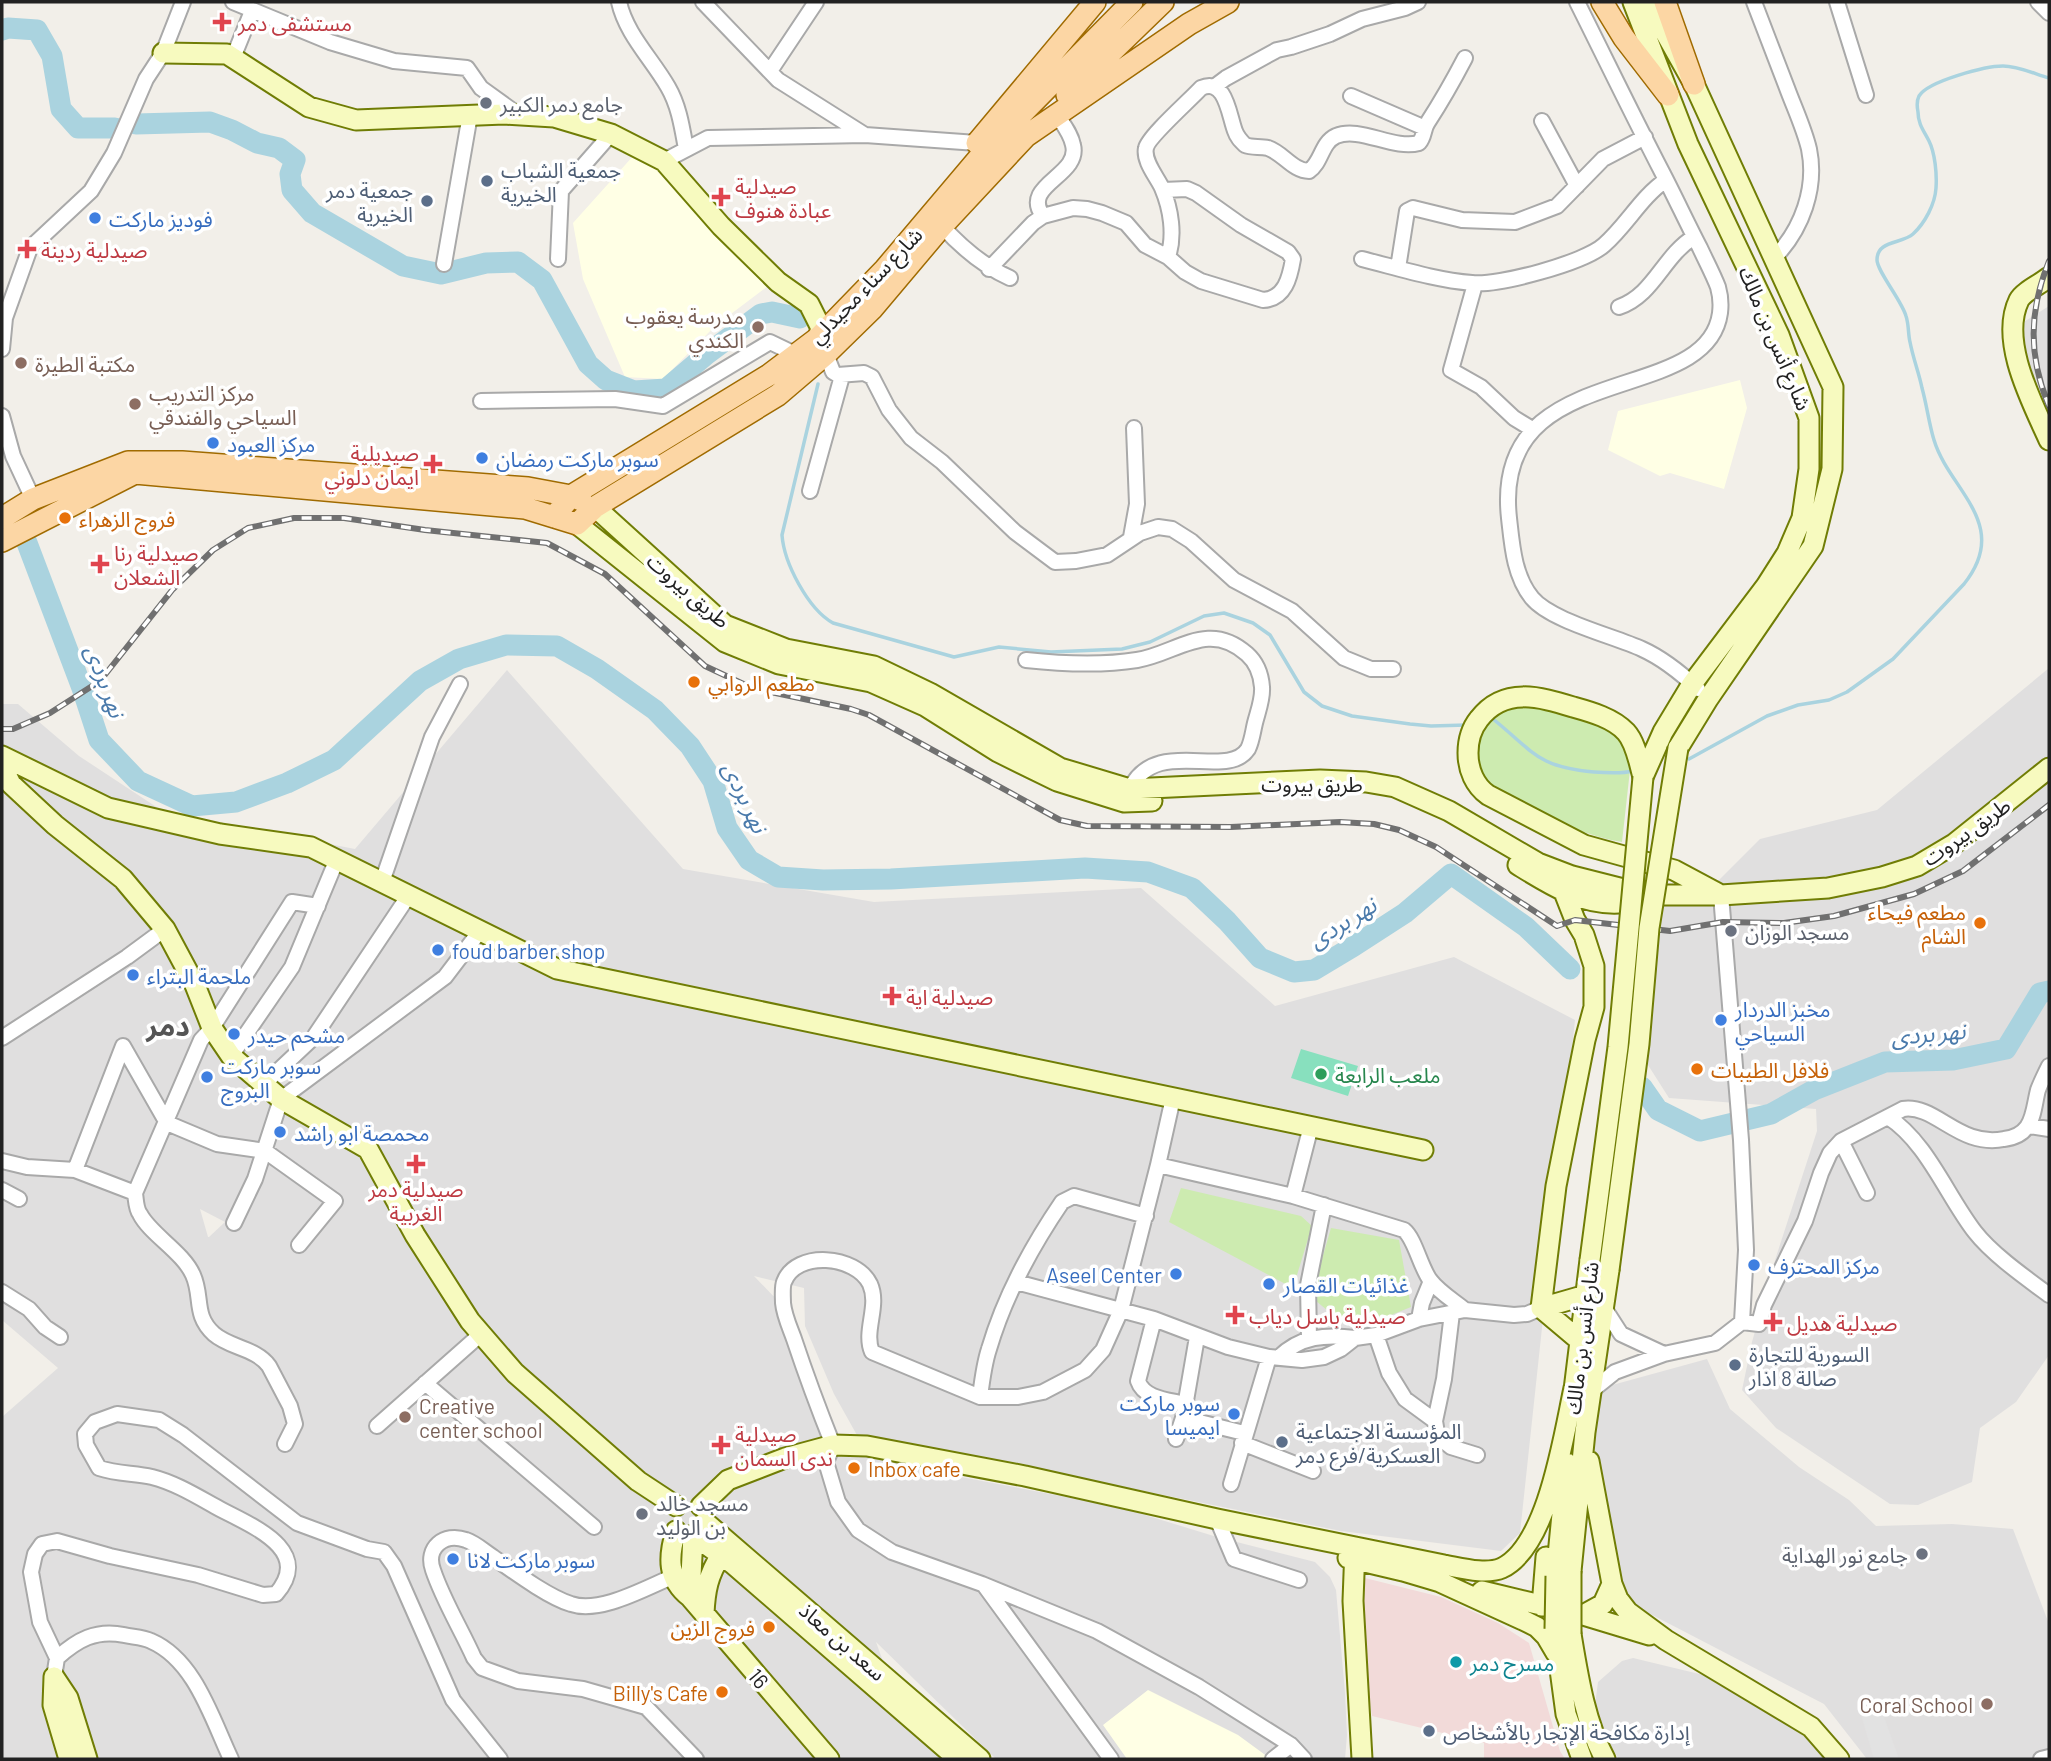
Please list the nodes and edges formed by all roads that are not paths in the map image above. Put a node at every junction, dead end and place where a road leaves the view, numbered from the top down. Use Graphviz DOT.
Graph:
graph roads {
  1 [pos="183,2"];
  2 [pos="233,2"];
  3 [pos="620,2"];
  4 [pos="704,2"];
  5 [pos="816,2"];
  6 [pos="1095,2"];
  7 [pos="1132,2"];
  8 [pos="1163,2"];
  9 [pos="1228,2"];
  10 [pos="1418,2"];
  11 [pos="1577,2"];
  12 [pos="1602,2"];
  13 [pos="1633,2"];
  14 [pos="1648,2"];
  15 [pos="1665,2"];
  16 [pos="1754,2"];
  17 [pos="1837,2"];
  18 [pos="2038,2"];
  19 [pos="251,10"];
  20 [pos="2049,13"];
  21 [pos="163,53"];
  22 [pos="233,58"];
  23 [pos="1465,58"];
  24 [pos="770,71"];
  25 [pos="1694,84"];
  26 [pos="1214,87"];
  27 [pos="1668,95"];
  28 [pos="1866,95"];
  29 [pos="1351,96"];
  30 [pos="470,115"];
  31 [pos="518,115"];
  32 [pos="1057,115"];
  33 [pos="1542,121"];
  34 [pos="1425,128"];
  35 [pos="611,134"];
  36 [pos="865,135"];
  37 [pos="1026,136"];
  38 [pos="1645,138"];
  39 [pos="686,149"];
  40 [pos="986,154"];
  41 [pos="664,161"];
  42 [pos="1666,180"];
  43 [pos="1577,186"];
  44 [pos="1163,190"];
  45 [pos="1043,216"];
  46 [pos="942,226"];
  47 [pos="1695,237"];
  48 [pos="1168,257"];
  49 [pos="1775,257"];
  50 [pos="558,258"];
  51 [pos="1362,259"];
  52 [pos="444,264"];
  53 [pos="1398,268"];
  54 [pos="989,269"];
  55 [pos="2049,277"];
  56 [pos="1010,278"];
  57 [pos="1475,284"];
  58 [pos="1619,307"];
  59 [pos="822,346"];
  60 [pos="2,349"];
  61 [pos="797,355"];
  62 [pos="842,376"];
  63 [pos="481,401"];
  64 [pos="2,416"];
  65 [pos="1133,428"];
  66 [pos="1532,429"];
  67 [pos="2049,440"];
  68 [pos="810,491"];
  69 [pos="571,496"];
  70 [pos="33,499"];
  71 [pos="595,507"];
  72 [pos="554,517"];
  73 [pos="2,518"];
  74 [pos="577,524"];
  75 [pos="1131,537"];
  76 [pos="2,541"];
  77 [pos="1026,660"];
  78 [pos="1393,669"];
  79 [pos="460,684"];
  80 [pos="1692,684"];
  81 [pos="1708,699"];
  82 [pos="2,757"];
  83 [pos="2,766"];
  84 [pos="2049,768"];
  85 [pos="1643,777"];
  86 [pos="1130,789"];
  87 [pos="337,859"];
  88 [pos="382,882"];
  89 [pos="1564,892"];
  90 [pos="409,895"];
  91 [pos="1647,895"];
  92 [pos="1721,895"];
  93 [pos="318,906"];
  94 [pos="165,929"];
  95 [pos="480,931"];
  96 [pos="212,1028"];
  97 [pos="2,1038"];
  98 [pos="232,1056"];
  99 [pos="2049,1066"];
  100 [pos="263,1085"];
  101 [pos="1173,1098"];
  102 [pos="281,1099"];
  103 [pos="1888,1116"];
  104 [pos="167,1123"];
  105 [pos="1311,1126"];
  106 [pos="2029,1126"];
  107 [pos="2049,1129"];
  108 [pos="1841,1141"];
  109 [pos="1423,1150"];
  110 [pos="265,1151"];
  111 [pos="2,1161"];
  112 [pos="1158,1165"];
  113 [pos="75,1170"];
  114 [pos="2,1190"];
  115 [pos="135,1193"];
  116 [pos="1867,1193"];
  117 [pos="1293,1196"];
  118 [pos="19,1199"];
  119 [pos="1324,1205"];
  120 [pos="1146,1216"];
  121 [pos="234,1223"];
  122 [pos="299,1245"];
  123 [pos="1016,1282"];
  124 [pos="1431,1282"];
  125 [pos="2,1292"];
  126 [pos="1586,1295"];
  127 [pos="2049,1295"];
  128 [pos="1603,1306"];
  129 [pos="1541,1308"];
  130 [pos="1121,1310"];
  131 [pos="1458,1312"];
  132 [pos="1154,1319"];
  133 [pos="1419,1320"];
  134 [pos="1742,1322"];
  135 [pos="481,1334"];
  136 [pos="1376,1335"];
  137 [pos="60,1337"];
  138 [pos="1197,1337"];
  139 [pos="1309,1338"];
  140 [pos="1355,1338"];
  141 [pos="1579,1340"];
  142 [pos="1664,1354"];
  143 [pos="1273,1357"];
  144 [pos="425,1383"];
  145 [pos="1582,1390"];
  146 [pos="979,1397"];
  147 [pos="1184,1411"];
  148 [pos="1434,1422"];
  149 [pos="377,1426"];
  150 [pos="1585,1432"];
  151 [pos="1243,1438"];
  152 [pos="1176,1439"];
  153 [pos="285,1444"];
  154 [pos="833,1445"];
  155 [pos="1477,1455"];
  156 [pos="1558,1462"];
  157 [pos="1313,1471"];
  158 [pos="1231,1484"];
  159 [pos="1216,1519"];
  160 [pos="694,1524"];
  161 [pos="594,1527"];
  162 [pos="1355,1553"];
  163 [pos="721,1555"];
  164 [pos="1563,1574"];
  165 [pos="672,1577"];
  166 [pos="1299,1580"];
  167 [pos="1440,1582"];
  168 [pos="982,1584"];
  169 [pos="1612,1584"];
  170 [pos="690,1597"];
  171 [pos="1542,1606"];
  172 [pos="704,1614"];
  173 [pos="1583,1615"];
  174 [pos="1563,1632"];
  175 [pos="1666,1640"];
  176 [pos="1556,1653"];
  177 [pos="55,1668"];
  178 [pos="1291,1745"];
  179 [pos="2049,1757"];
  180 [pos="69,1759"];
  181 [pos="87,1759"];
  182 [pos="231,1759"];
  183 [pos="500,1759"];
  184 [pos="696,1759"];
  185 [pos="829,1759"];
  186 [pos="958,1759"];
  187 [pos="980,1759"];
  188 [pos="1111,1759"];
  189 [pos="1273,1759"];
  190 [pos="1304,1759"];
  191 [pos="1362,1759"];
  192 [pos="1582,1759"];
  193 [pos="1605,1759"];
  194 [pos="1839,1759"];
  195 [pos="2041,1759"];
  1 -- 21 [label="street"];
  2 -- 19 [label="street"];
  3 -- 39 [label="street"];
  4 -- 24 [label="street"];
  5 -- 24 [label="street"];
  6 -- 40 [label="main road"];
  7 -- 40 [label="main road, شارع سناء محيدلي"];
  8 -- 37 [label="main road"];
  9 -- 32 [label="main road"];
  10 -- 26 [label="street"];
  11 -- 38 [label="street"];
  12 -- 27 [label="main road"];
  13 -- 27 [label="street, شارع أنس بن مالك"];
  14 -- 25 [label="street, شارع أنس بن مالك"];
  15 -- 25 [label="main road"];
  16 -- 49 [label="street"];
  17 -- 28 [label="street"];
  18 -- 20 [label="street"];
  19 -- 22 [label="street"];
  19 -- 31 [label="street"];
  21 -- 22 [label="street"];
  21 -- 60 [label="street"];
  22 -- 30 [label="street"];
  23 -- 34 [label="street"];
  24 -- 36 [label="street"];
  25 -- 49 [label="street, شارع أنس بن مالك"];
  26 -- 34 [label="street"];
  26 -- 44 [label="street"];
  27 -- 80 [label="street, شارع أنس بن مالك"];
  29 -- 34 [label="street"];
  30 -- 31 [label="street"];
  30 -- 52 [label="street"];
  31 -- 35 [label="street"];
  32 -- 37 [label="main road"];
  32 -- 45 [label="street"];
  33 -- 43 [label="street"];
  35 -- 41 [label="street"];
  35 -- 50 [label="street"];
  36 -- 39 [label="street"];
  36 -- 40 [label="street"];
  37 -- 40 [label="main road"];
  38 -- 42 [label="street"];
  38 -- 43 [label="street"];
  39 -- 41 [label="street"];
  40 -- 46 [label="main road"];
  40 -- 59 [label="main road, شارع سناء محيدلي"];
  41 -- 59 [label="street"];
  42 -- 47 [label="street"];
  42 -- 57 [label="street"];
  43 -- 53 [label="street"];
  44 -- 48 [label="street"];
  44 -- 48 [label="street"];
  45 -- 48 [label="street"];
  45 -- 54 [label="street"];
  46 -- 54 [label="street"];
  46 -- 59 [label="main road"];
  47 -- 58 [label="street"];
  47 -- 66 [label="street"];
  49 -- 81 [label="street, شارع أنس بن مالك"];
  51 -- 53 [label="street"];
  53 -- 57 [label="street"];
  54 -- 56 [label="street"];
  55 -- 67 [label="street"];
  57 -- 66 [label="street"];
  59 -- 61 [label="main road, شارع سناء محيدلي"];
  59 -- 62 [label="street"];
  59 -- 71 [label="main road"];
  61 -- 63 [label="street"];
  61 -- 69 [label="main road, شارع سناء محيدلي"];
  62 -- 68 [label="street"];
  62 -- 75 [label="street"];
  64 -- 70 [label="street"];
  65 -- 75 [label="street"];
  66 -- 80 [label="street"];
  69 -- 70 [label="main road"];
  69 -- 71 [label="main road"];
  69 -- 72 [label="main road, شارع سناء محيدلي"];
  70 -- 73 [label="main road"];
  71 -- 74 [label="main road"];
  71 -- 86 [label="street, طريق بيروت"];
  72 -- 74 [label="main road"];
  72 -- 76 [label="main road"];
  74 -- 89 [label="street"];
  75 -- 78 [label="street"];
  77 -- 86 [label="street"];
  79 -- 88 [label="street"];
  80 -- 81 [label="street"];
  80 -- 85 [label="street, شارع أنس بن مالك"];
  81 -- 128 [label="street, شارع أنس بن مالك, bridge"];
  82 -- 87 [label="street"];
  83 -- 94 [label="street"];
  84 -- 92 [label="street, طريق بيروت"];
  85 -- 92 [label="street"];
  85 -- 126 [label="street, شارع أنس بن مالك, bridge"];
  86 -- 91 [label="street, طريق بيروت"];
  87 -- 88 [label="street"];
  87 -- 93 [label="street"];
  88 -- 90 [label="street"];
  89 -- 91 [label="street"];
  89 -- 129 [label="street"];
  90 -- 95 [label="street"];
  90 -- 100 [label="street"];
  91 -- 92 [label="street, طريق بيروت"];
  92 -- 134 [label="street"];
  93 -- 96 [label="street"];
  93 -- 98 [label="street"];
  94 -- 96 [label="street"];
  94 -- 97 [label="street"];
  95 -- 101 [label="street"];
  95 -- 102 [label="street"];
  96 -- 98 [label="street"];
  96 -- 104 [label="street"];
  98 -- 100 [label="street"];
  99 -- 106 [label="street"];
  100 -- 102 [label="street"];
  101 -- 105 [label="street"];
  101 -- 112 [label="street"];
  102 -- 110 [label="street"];
  102 -- 135 [label="street"];
  103 -- 106 [label="street"];
  103 -- 108 [label="street"];
  103 -- 127 [label="street"];
  104 -- 110 [label="street"];
  104 -- 113 [label="street"];
  104 -- 115 [label="street"];
  105 -- 109 [label="street"];
  105 -- 117 [label="street"];
  106 -- 107 [label="street"];
  108 -- 116 [label="street"];
  108 -- 134 [label="street"];
  110 -- 121 [label="street"];
  110 -- 122 [label="street"];
  111 -- 113 [label="street"];
  112 -- 117 [label="street"];
  112 -- 120 [label="street"];
  113 -- 115 [label="street"];
  114 -- 118 [label="street"];
  115 -- 153 [label="street"];
  117 -- 119 [label="street"];
  119 -- 124 [label="street"];
  119 -- 139 [label="street"];
  120 -- 123 [label="street"];
  120 -- 130 [label="street"];
  123 -- 130 [label="street"];
  123 -- 146 [label="street"];
  124 -- 131 [label="street"];
  124 -- 133 [label="street"];
  125 -- 137 [label="street"];
  126 -- 129 [label="street"];
  126 -- 141 [label="street, شارع أنس بن مالك"];
  128 -- 142 [label="street"];
  128 -- 145 [label="street, شارع أنس بن مالك"];
  129 -- 131 [label="street"];
  129 -- 141 [label="street"];
  130 -- 132 [label="street"];
  130 -- 146 [label="street"];
  131 -- 133 [label="street"];
  131 -- 148 [label="street"];
  132 -- 138 [label="street"];
  132 -- 147 [label="street"];
  133 -- 136 [label="street"];
  134 -- 142 [label="street"];
  135 -- 144 [label="street"];
  135 -- 160 [label="street"];
  136 -- 140 [label="street"];
  136 -- 148 [label="street"];
  138 -- 143 [label="street"];
  138 -- 147 [label="street"];
  139 -- 140 [label="street"];
  139 -- 143 [label="street"];
  140 -- 143 [label="street"];
  141 -- 145 [label="street, شارع أنس بن مالك"];
  142 -- 145 [label="street"];
  143 -- 151 [label="street"];
  144 -- 149 [label="street"];
  144 -- 161 [label="street"];
  145 -- 150 [label="street, شارع أنس بن مالك"];
  145 -- 156 [label="street"];
  145 -- 164 [label="street, شارع أنس بن مالك"];
  146 -- 154 [label="street"];
  147 -- 151 [label="street"];
  147 -- 152 [label="street"];
  148 -- 155 [label="street"];
  150 -- 164 [label="street, شارع أنس بن مالك"];
  150 -- 169 [label="street"];
  151 -- 157 [label="street"];
  151 -- 158 [label="street"];
  154 -- 159 [label="street"];
  154 -- 160 [label="street"];
  154 -- 168 [label="street"];
  156 -- 162 [label="street"];
  156 -- 171 [label="street"];
  159 -- 162 [label="street"];
  159 -- 166 [label="street"];
  160 -- 163 [label="street, سعد بن معاذ"];
  160 -- 165 [label="street"];
  160 -- 170 [label="street"];
  160 -- 187 [label="street, سعد بن معاذ"];
  162 -- 167 [label="street"];
  162 -- 191 [label="street"];
  163 -- 172 [label="street"];
  163 -- 186 [label="street, سعد بن معاذ"];
  164 -- 174 [label="street, شارع أنس بن مالك, bridge"];
  165 -- 170 [label="street, 16"];
  165 -- 184 [label="street"];
  167 -- 171 [label="street"];
  167 -- 176 [label="street"];
  168 -- 178 [label="street"];
  168 -- 188 [label="street"];
  169 -- 173 [label="street"];
  169 -- 175 [label="street"];
  170 -- 172 [label="street, 16"];
  171 -- 173 [label="street"];
  172 -- 185 [label="street, 16"];
  173 -- 175 [label="street"];
  174 -- 176 [label="street, شارع أنس بن مالك"];
  174 -- 193 [label="street, شارع أنس بن مالك"];
  175 -- 194 [label="street"];
  176 -- 192 [label="street, شارع أنس بن مالك"];
  177 -- 180 [label="street"];
  177 -- 181 [label="street"];
  177 -- 182 [label="street"];
  177 -- 183 [label="street"];
  178 -- 189 [label="street"];
  178 -- 190 [label="street"];
  179 -- 195 [label="street"];
}
